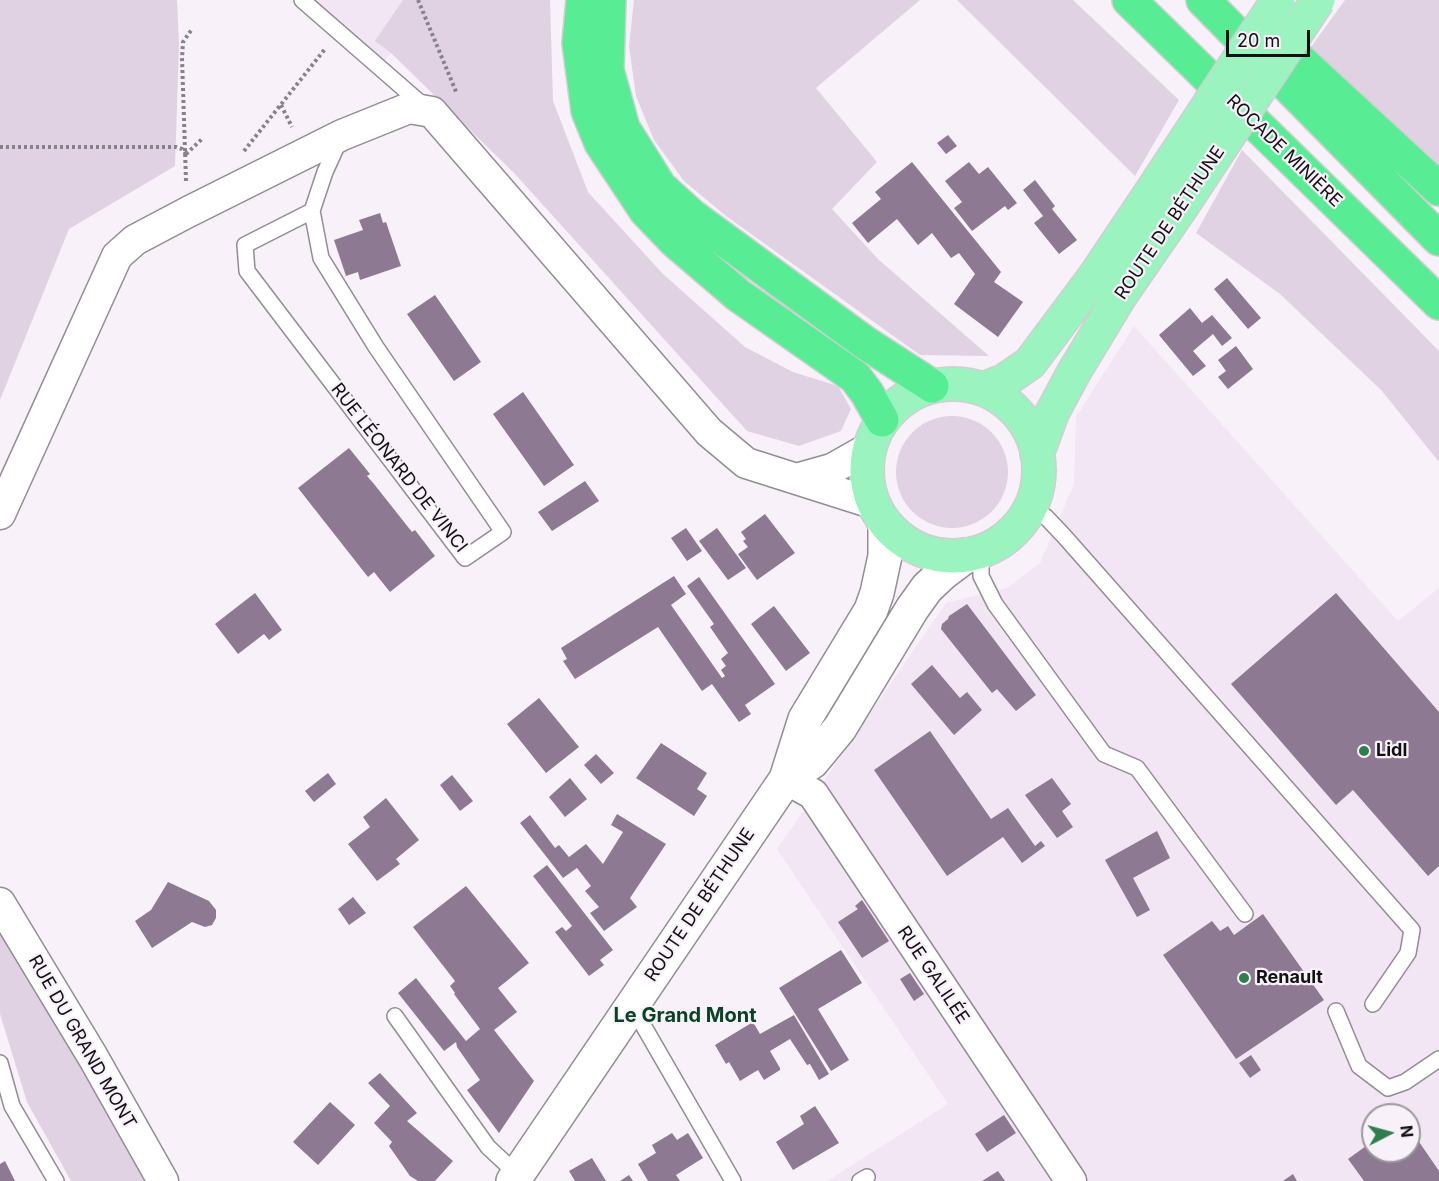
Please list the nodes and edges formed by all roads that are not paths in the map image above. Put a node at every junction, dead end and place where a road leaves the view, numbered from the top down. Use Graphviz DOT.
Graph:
graph roads {
  1 [pos="302,0"];
  2 [pos="583,0"];
  3 [pos="609,0"];
  4 [pos="1129,0"];
  5 [pos="1278,0"];
  6 [pos="1318,0"];
  7 [pos="1205,2"];
  8 [pos="432,112"];
  9 [pos="342,135"];
  10 [pos="1439,189"];
  11 [pos="312,211"];
  12 [pos="1439,239"];
  13 [pos="1439,303"];
  14 [pos="932,386"];
  15 [pos="983,389"];
  16 [pos="875,434"];
  17 [pos="1037,454"];
  18 [pos="800,478"];
  19 [pos="1030,507"];
  20 [pos="879,513"];
  21 [pos="0,514"];
  22 [pos="977,553"];
  23 [pos="786,779"];
  24 [pos="0,903"];
  25 [pos="1245,914"];
  26 [pos="1373,1004"];
  27 [pos="632,1006"];
  28 [pos="1336,1011"];
  29 [pos="394,1016"];
  30 [pos="1439,1059"];
  31 [pos="0,1063"];
  32 [pos="516,1178"];
  33 [pos="56,1181"];
  34 [pos="163,1181"];
  35 [pos="733,1181"];
  36 [pos="1071,1181"];
  1 -- 8 [label="lane"];
  2 -- 16 [label="highway"];
  3 -- 14 [label="highway"];
  4 -- 13 [label="highway, ROCADE MINIÈRE"];
  5 -- 15 [label="main road, ROUTE DE BÉTHUNE, bridge"];
  6 -- 17 [label="main road, ROUTE DE BÉTHUNE, bridge"];
  7 -- 10 [label="highway"];
  7 -- 12 [label="highway"];
  8 -- 9 [label="street"];
  8 -- 18 [label="street"];
  9 -- 11 [label="lane, RUE LÉONARD DE VINCI"];
  9 -- 21 [label="street"];
  11 -- 11 [label="lane, RUE LÉONARD DE VINCI"];
  14 -- 15 [label="main road, ROUTE DE BÉTHUNE"];
  14 -- 16 [label="main road, ROUTE DE BÉTHUNE"];
  15 -- 17 [label="main road, ROUTE DE BÉTHUNE"];
  16 -- 18 [label="street"];
  16 -- 20 [label="main road, ROUTE DE BÉTHUNE"];
  17 -- 19 [label="main road, ROUTE DE BÉTHUNE"];
  18 -- 20 [label="street"];
  19 -- 22 [label="main road, ROUTE DE BÉTHUNE"];
  19 -- 26 [label="lane"];
  20 -- 22 [label="main road"];
  20 -- 23 [label="main road, ROUTE DE BÉTHUNE"];
  22 -- 23 [label="main road, ROUTE DE BÉTHUNE"];
  22 -- 25 [label="lane"];
  23 -- 27 [label="main road, ROUTE DE BÉTHUNE"];
  23 -- 36 [label="street, RUE GALILÉE"];
  24 -- 34 [label="street, RUE DU GRAND MONT"];
  27 -- 32 [label="main road, ROUTE DE BÉTHUNE"];
  27 -- 35 [label="lane"];
  28 -- 30 [label="lane"];
  29 -- 32 [label="lane"];
  31 -- 33 [label="lane"];
}
